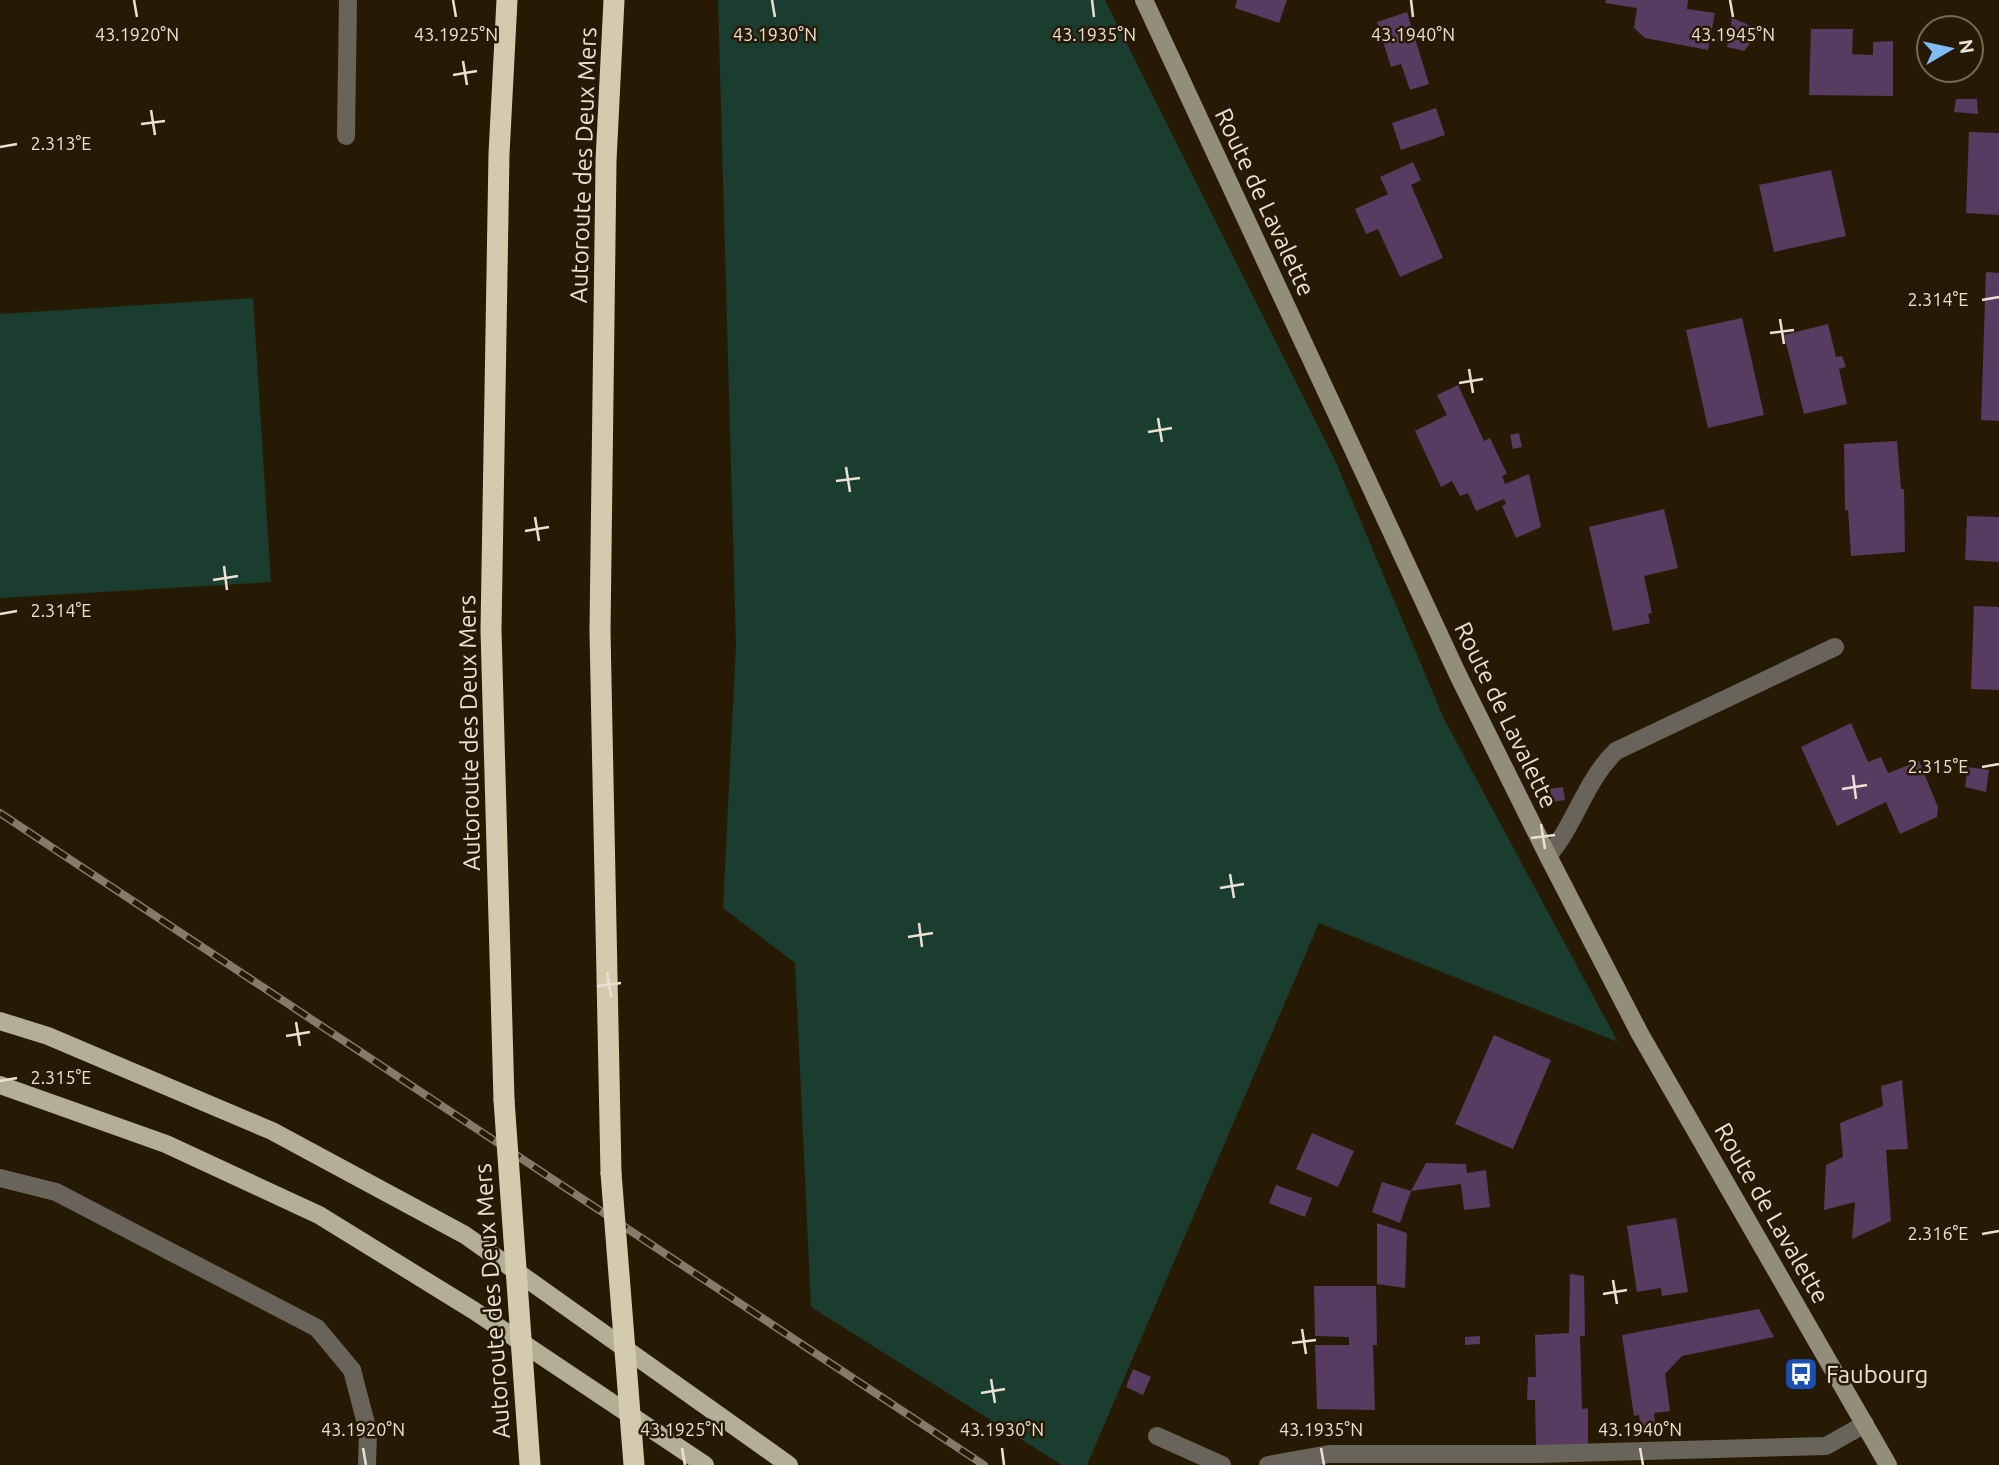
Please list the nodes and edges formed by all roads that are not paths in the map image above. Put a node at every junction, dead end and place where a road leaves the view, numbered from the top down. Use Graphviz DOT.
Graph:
graph roads {
  1 [pos="348,0"];
  2 [pos="507,0"];
  3 [pos="614,0"];
  4 [pos="1144,0"];
  5 [pos="346,136"];
  6 [pos="1835,647"];
  7 [pos="1548,856"];
  8 [pos="0,1021"];
  9 [pos="0,1085"];
  10 [pos="0,1178"];
  11 [pos="1865,1424"];
  12 [pos="1157,1436"];
  13 [pos="367,1465"];
  14 [pos="530,1465"];
  15 [pos="634,1465"];
  16 [pos="705,1465"];
  17 [pos="789,1465"];
  18 [pos="1222,1465"];
  19 [pos="1268,1465"];
  20 [pos="1888,1465"];
  1 -- 5 [label="street"];
  2 -- 14 [label="highway, Autoroute des Deux Mers, bridge"];
  3 -- 15 [label="highway, Autoroute des Deux Mers, bridge"];
  4 -- 7 [label="main road, Route de Lavalette"];
  6 -- 7 [label="street"];
  7 -- 11 [label="main road, Route de Lavalette"];
  8 -- 17 [label="main road"];
  9 -- 16 [label="main road"];
  10 -- 13 [label="street"];
  11 -- 19 [label="street"];
  11 -- 20 [label="main road, Route de Lavalette"];
  12 -- 18 [label="street"];
}
